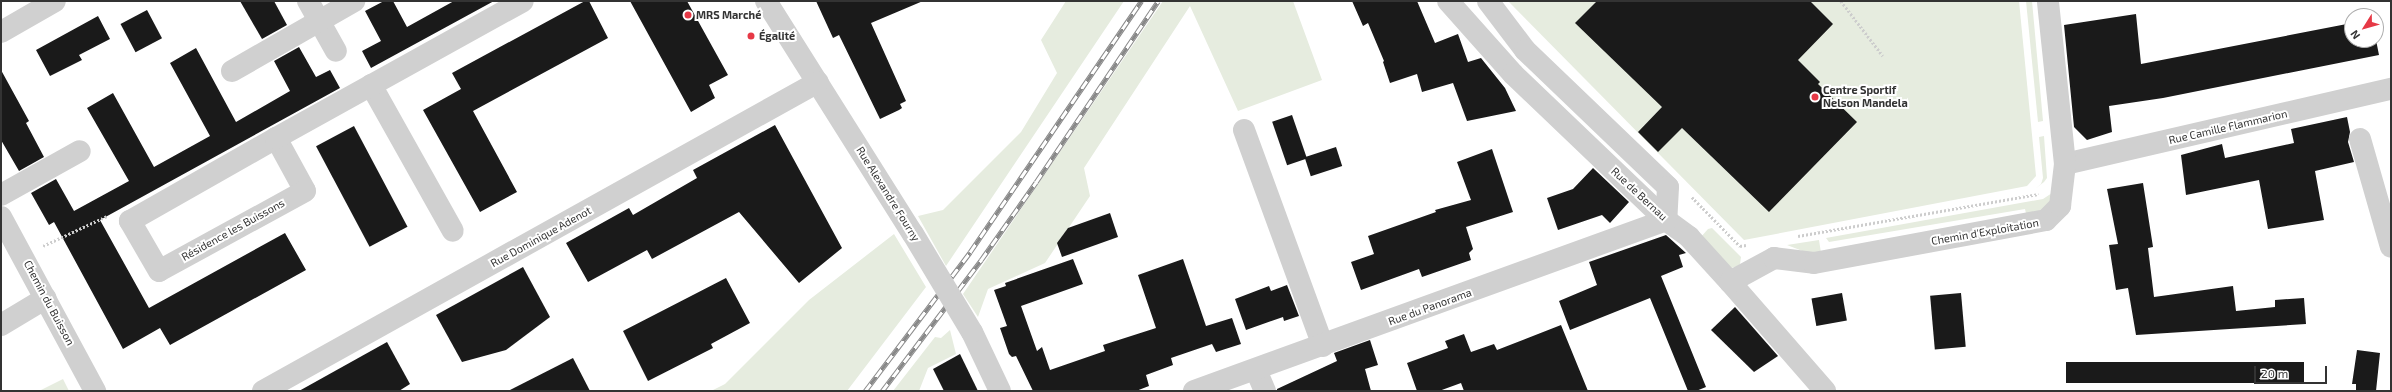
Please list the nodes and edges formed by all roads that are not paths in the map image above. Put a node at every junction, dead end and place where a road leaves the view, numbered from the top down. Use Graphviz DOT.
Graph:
graph roads {
  1 [pos="55,1"];
  2 [pos="308,1"];
  3 [pos="354,1"];
  4 [pos="523,1"];
  5 [pos="766,1"];
  6 [pos="1448,1"];
  7 [pos="2048,1"];
  8 [pos="1495,4"];
  9 [pos="319,20"];
  10 [pos="1,32"];
  11 [pos="336,51"];
  12 [pos="232,70"];
  13 [pos="818,82"];
  14 [pos="371,84"];
  15 [pos="2391,90"];
  16 [pos="1244,130"];
  17 [pos="276,138"];
  18 [pos="2360,140"];
  19 [pos="80,151"];
  20 [pos="2065,164"];
  21 [pos="1,195"];
  22 [pos="1,217"];
  23 [pos="1666,220"];
  24 [pos="453,232"];
  25 [pos="2391,247"];
  26 [pos="1730,282"];
  27 [pos="46,298"];
  28 [pos="1,325"];
  29 [pos="1323,346"];
  30 [pos="1256,370"];
  31 [pos="95,391"];
  32 [pos="263,391"];
  33 [pos="1000,391"];
  34 [pos="1194,391"];
  35 [pos="1265,391"];
  36 [pos="1825,391"];
  1 -- 10 [label="street"];
  2 -- 9 [label="street"];
  3 -- 9 [label="street"];
  4 -- 14 [label="street"];
  5 -- 13 [label="street, Rue Alexandre Fourny"];
  6 -- 23 [label="street, Rue de Bernau"];
  7 -- 20 [label="street, Chemin d'Exploitation"];
  8 -- 23 [label="street"];
  9 -- 11 [label="street"];
  9 -- 12 [label="street"];
  13 -- 32 [label="street, Rue Dominique Adenot"];
  13 -- 33 [label="street, Rue Alexandre Fourny, bridge"];
  14 -- 17 [label="street"];
  14 -- 24 [label="street"];
  15 -- 20 [label="street, Rue Camille Flammarion"];
  16 -- 29 [label="street"];
  17 -- 17 [label="street, Résidence les Buissons"];
  18 -- 25 [label="street"];
  19 -- 21 [label="street"];
  20 -- 26 [label="street, Chemin d'Exploitation"];
  22 -- 27 [label="street, Chemin du Buisson"];
  23 -- 26 [label="street, Rue de Bernau"];
  23 -- 29 [label="street, Rue du Panorama"];
  26 -- 36 [label="street, Rue de Bernau"];
  27 -- 28 [label="street"];
  27 -- 31 [label="street, Chemin du Buisson"];
  29 -- 30 [label="street, Rue du Panorama"];
  30 -- 34 [label="street, Rue du Panorama"];
  30 -- 35 [label="street"];
}
